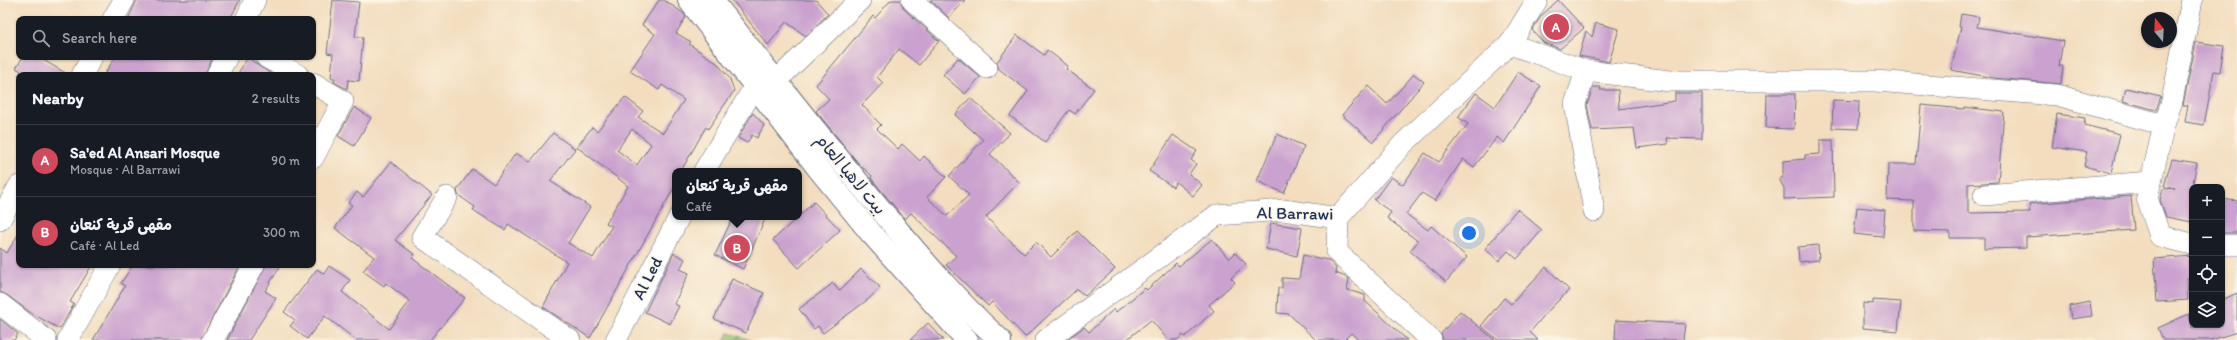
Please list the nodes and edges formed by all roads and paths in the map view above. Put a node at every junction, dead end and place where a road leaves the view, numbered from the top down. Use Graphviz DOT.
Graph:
graph roads {
  1 [pos="124,0"];
  2 [pos="255,0"];
  3 [pos="689,0"];
  4 [pos="712,0"];
  5 [pos="860,0"];
  6 [pos="912,0"];
  7 [pos="1537,0"];
  8 [pos="2192,0"];
  9 [pos="115,16"];
  10 [pos="247,16"];
  11 [pos="1510,44"];
  12 [pos="90,60"];
  13 [pos="225,60"];
  14 [pos="271,60"];
  15 [pos="987,68"];
  16 [pos="1586,71"];
  17 [pos="84,72"];
  18 [pos="219,72"];
  19 [pos="293,72"];
  20 [pos="765,84"];
  21 [pos="316,85"];
  22 [pos="2164,125"];
  23 [pos="316,152"];
  24 [pos="706,168"];
  25 [pos="2151,182"];
  26 [pos="16,191"];
  27 [pos="1984,195"];
  28 [pos="447,197"];
  29 [pos="1594,210"];
  30 [pos="1338,218"];
  31 [pos="0,220"];
  32 [pos="677,220"];
  33 [pos="2189,243"];
  34 [pos="2225,244"];
  35 [pos="2237,245"];
  36 [pos="108,268"];
  37 [pos="252,268"];
  38 [pos="0,304"];
  39 [pos="46,340"];
  40 [pos="68,340"];
  41 [pos="213,340"];
  42 [pos="570,340"];
  43 [pos="616,340"];
  44 [pos="967,340"];
  45 [pos="1000,340"];
  46 [pos="1046,340"];
  47 [pos="1431,340"];
  1 -- 9 [label="street"];
  2 -- 10 [label="street"];
  3 -- 20 [label="main road, بيت لاهيا العام"];
  4 -- 20 [label="main road, بيت لاهيا العام"];
  5 -- 20 [label="street"];
  6 -- 15 [label="street"];
  7 -- 11 [label="street, Al Barrawi"];
  8 -- 22 [label="street"];
  11 -- 16 [label="street"];
  11 -- 30 [label="street, Al Barrawi"];
  12 -- 17 [label="street"];
  13 -- 18 [label="street"];
  14 -- 19 [label="street"];
  16 -- 22 [label="street"];
  16 -- 29 [label="street"];
  20 -- 24 [label="street"];
  20 -- 44 [label="main road, بيت لاهيا العام"];
  20 -- 45 [label="main road, بيت لاهيا العام"];
  21 -- 23 [label="street"];
  22 -- 25 [label="street"];
  25 -- 27 [label="street"];
  25 -- 33 [label="street"];
  26 -- 31 [label="street"];
  28 -- 42 [label="street"];
  30 -- 46 [label="street, Al Barrawi"];
  30 -- 47 [label="street"];
  32 -- 43 [label="street, Al Led"];
  34 -- 35 [label="street"];
  36 -- 40 [label="street"];
  37 -- 41 [label="street"];
  38 -- 39 [label="street"];
}
